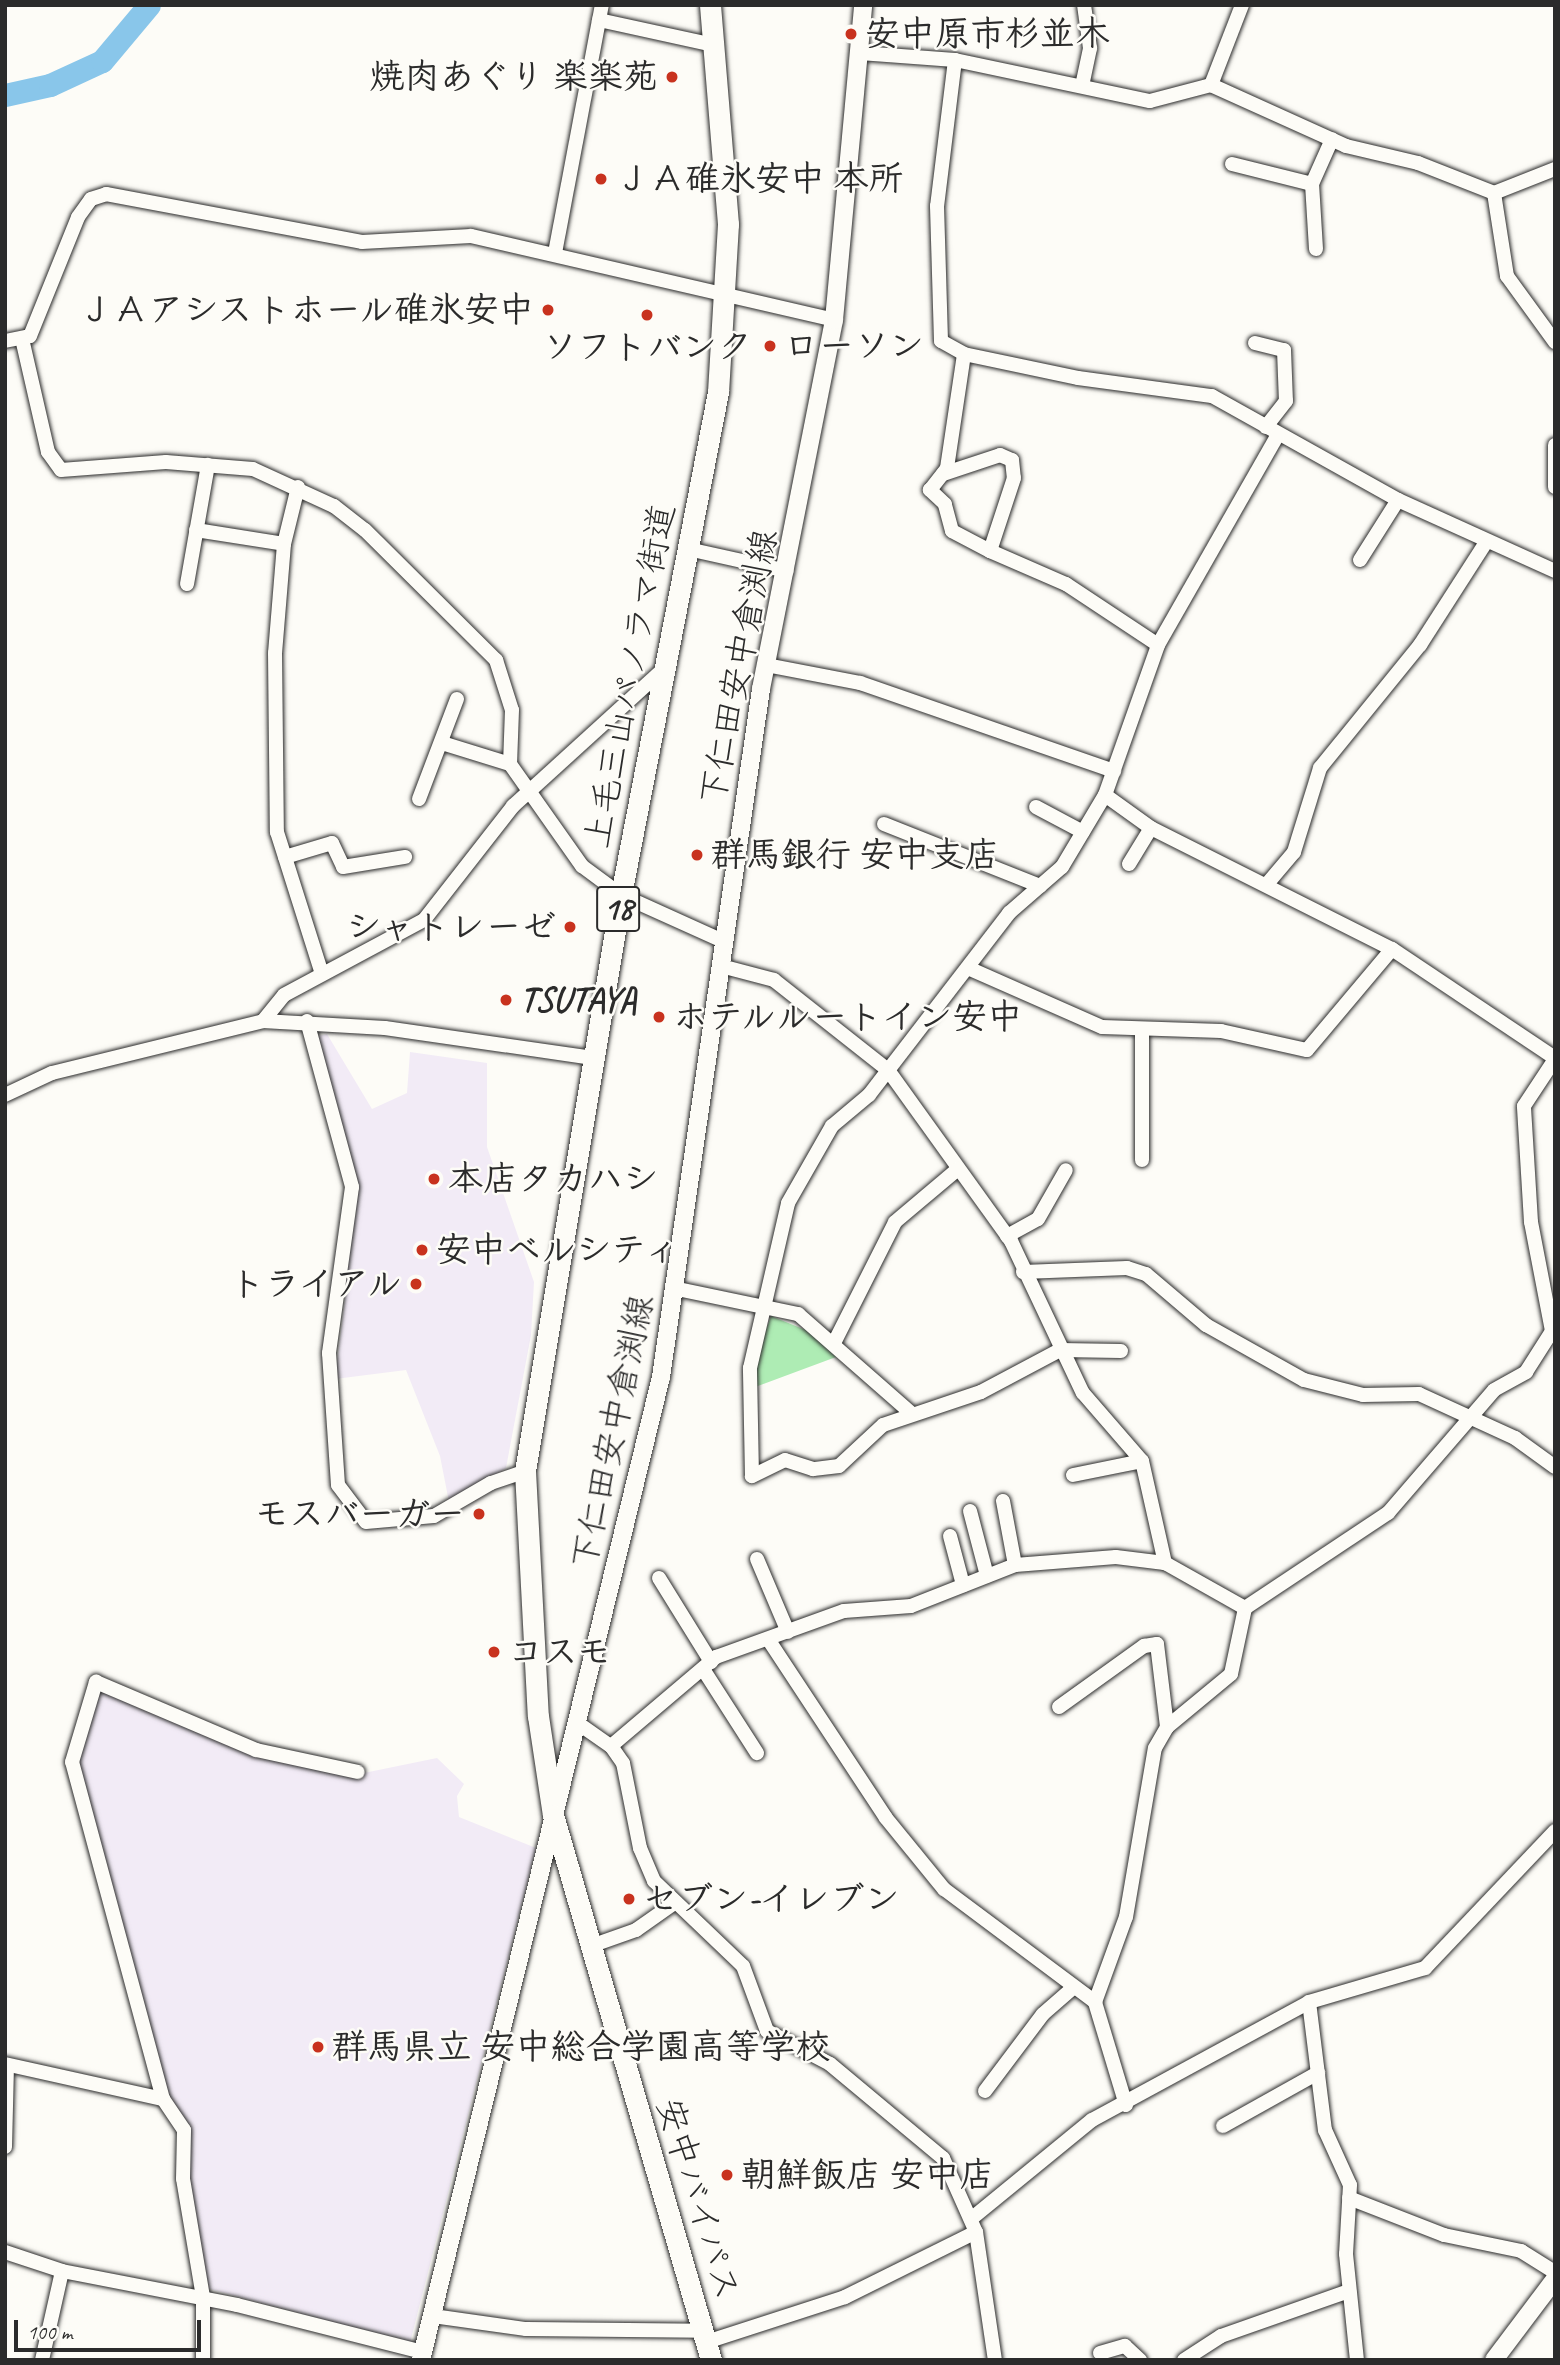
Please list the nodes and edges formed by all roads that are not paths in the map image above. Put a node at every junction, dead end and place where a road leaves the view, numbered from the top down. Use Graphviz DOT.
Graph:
graph roads {
  1 [pos="602,5"];
  2 [pos="710,5"];
  3 [pos="863,5"];
  4 [pos="1084,5"];
  5 [pos="1242,5"];
  6 [pos="599,20"];
  7 [pos="714,46"];
  8 [pos="860,53"];
  9 [pos="955,60"];
  10 [pos="1211,85"];
  11 [pos="1082,86"];
  12 [pos="1332,139"];
  13 [pos="1232,164"];
  14 [pos="1555,169"];
  15 [pos="1312,184"];
  16 [pos="1494,193"];
  17 [pos="1316,249"];
  18 [pos="555,253"];
  19 [pos="727,297"];
  20 [pos="834,320"];
  21 [pos="5,341"];
  22 [pos="1555,342"];
  23 [pos="23,343"];
  24 [pos="1255,343"];
  25 [pos="964,354"];
  26 [pos="1272,431"];
  27 [pos="1555,445"];
  28 [pos="208,465"];
  29 [pos="943,474"];
  30 [pos="298,487"];
  31 [pos="1555,487"];
  32 [pos="1398,500"];
  33 [pos="196,530"];
  34 [pos="1486,542"];
  35 [pos="284,544"];
  36 [pos="688,549"];
  37 [pos="989,551"];
  38 [pos="1360,560"];
  39 [pos="787,571"];
  40 [pos="1555,571"];
  41 [pos="187,584"];
  42 [pos="1158,645"];
  43 [pos="668,665"];
  44 [pos="766,665"];
  45 [pos="457,699"];
  46 [pos="442,743"];
  47 [pos="510,764"];
  48 [pos="1114,771"];
  49 [pos="530,791"];
  50 [pos="1105,795"];
  51 [pos="419,799"];
  52 [pos="1036,807"];
  53 [pos="884,824"];
  54 [pos="1151,828"];
  55 [pos="1083,832"];
  56 [pos="285,857"];
  57 [pos="405,857"];
  58 [pos="1129,864"];
  59 [pos="1267,884"];
  60 [pos="1040,886"];
  61 [pos="621,895"];
  62 [pos="725,942"];
  63 [pos="1392,949"];
  64 [pos="721,966"];
  65 [pos="968,968"];
  66 [pos="322,974"];
  67 [pos="263,1021"];
  68 [pos="307,1021"];
  69 [pos="1142,1030"];
  70 [pos="593,1058"];
  71 [pos="1555,1058"];
  72 [pos="888,1070"];
  73 [pos="5,1095"];
  74 [pos="1142,1160"];
  75 [pos="958,1169"];
  76 [pos="1066,1170"];
  77 [pos="1007,1236"];
  78 [pos="1023,1272"];
  79 [pos="678,1289"];
  80 [pos="769,1304"];
  81 [pos="835,1341"];
  82 [pos="1060,1350"];
  83 [pos="1121,1351"];
  84 [pos="910,1412"];
  85 [pos="1471,1419"];
  86 [pos="1142,1461"];
  87 [pos="1555,1467"];
  88 [pos="525,1472"];
  89 [pos="1073,1475"];
  90 [pos="1003,1501"];
  91 [pos="970,1511"];
  92 [pos="950,1536"];
  93 [pos="757,1559"];
  94 [pos="1165,1563"];
  95 [pos="1014,1565"];
  96 [pos="987,1576"];
  97 [pos="659,1578"];
  98 [pos="963,1586"];
  99 [pos="1245,1608"];
  100 [pos="788,1632"];
  101 [pos="768,1639"];
  102 [pos="707,1665"];
  103 [pos="1059,1707"];
  104 [pos="579,1724"];
  105 [pos="1167,1727"];
  106 [pos="611,1746"];
  107 [pos="757,1753"];
  108 [pos="358,1772"];
  109 [pos="552,1815"];
  110 [pos="1555,1830"];
  111 [pos="673,1904"];
  112 [pos="588,1947"];
  113 [pos="1072,1989"];
  114 [pos="1095,2002"];
  115 [pos="1309,2002"];
  116 [pos="6,2064"];
  117 [pos="1318,2073"];
  118 [pos="985,2091"];
  119 [pos="163,2098"];
  120 [pos="1126,2105"];
  121 [pos="1223,2126"];
  122 [pos="5,2147"];
  123 [pos="1349,2198"];
  124 [pos="974,2226"];
  125 [pos="5,2252"];
  126 [pos="62,2271"];
  127 [pos="1555,2272"];
  128 [pos="1555,2279"];
  129 [pos="1349,2291"];
  130 [pos="203,2297"];
  131 [pos="433,2316"];
  132 [pos="706,2344"];
  133 [pos="1100,2353"];
  134 [pos="422,2356"];
  135 [pos="42,2360"];
  136 [pos="203,2360"];
  137 [pos="995,2360"];
  138 [pos="1140,2360"];
  139 [pos="1184,2360"];
  140 [pos="1357,2360"];
  141 [pos="1494,2360"];
  1 -- 6 [label="street"];
  2 -- 7 [label="highway, 上毛三山パノラマ街道 / 18"];
  3 -- 8 [label="main road, 下仁田安中倉渕線"];
  4 -- 11 [label="street"];
  5 -- 10 [label="street"];
  6 -- 7 [label="street"];
  6 -- 18 [label="street"];
  7 -- 19 [label="highway, 上毛三山パノラマ街道 / 18"];
  8 -- 9 [label="street"];
  8 -- 20 [label="main road, 下仁田安中倉渕線"];
  9 -- 11 [label="street"];
  9 -- 25 [label="street"];
  10 -- 11 [label="street"];
  10 -- 12 [label="street"];
  12 -- 15 [label="street"];
  12 -- 16 [label="street"];
  13 -- 15 [label="street"];
  14 -- 16 [label="street"];
  15 -- 17 [label="street"];
  16 -- 22 [label="street"];
  18 -- 19 [label="street"];
  18 -- 23 [label="street"];
  19 -- 20 [label="street"];
  19 -- 36 [label="highway, 上毛三山パノラマ街道 / 18"];
  20 -- 39 [label="main road, 下仁田安中倉渕線"];
  21 -- 23 [label="street"];
  23 -- 28 [label="street"];
  24 -- 26 [label="street"];
  25 -- 26 [label="street"];
  25 -- 29 [label="street"];
  26 -- 32 [label="street"];
  26 -- 42 [label="street"];
  27 -- 31 [label="street"];
  28 -- 30 [label="street"];
  28 -- 33 [label="street"];
  29 -- 37 [label="street"];
  29 -- 37 [label="street"];
  30 -- 35 [label="street"];
  30 -- 47 [label="street"];
  32 -- 34 [label="street"];
  32 -- 38 [label="street"];
  33 -- 35 [label="street"];
  33 -- 41 [label="street"];
  34 -- 40 [label="street"];
  34 -- 59 [label="street"];
  35 -- 56 [label="street"];
  36 -- 39 [label="street"];
  36 -- 43 [label="highway, 上毛三山パノラマ街道 / 18"];
  37 -- 42 [label="street"];
  39 -- 44 [label="main road, 下仁田安中倉渕線"];
  42 -- 48 [label="street"];
  43 -- 49 [label="street"];
  43 -- 61 [label="highway, 上毛三山パノラマ街道 / 18"];
  44 -- 48 [label="street"];
  44 -- 62 [label="main road, 下仁田安中倉渕線"];
  45 -- 46 [label="street"];
  46 -- 47 [label="street"];
  46 -- 51 [label="street"];
  47 -- 49 [label="street"];
  48 -- 50 [label="street"];
  49 -- 61 [label="street"];
  49 -- 66 [label="street"];
  50 -- 54 [label="street"];
  50 -- 55 [label="street"];
  52 -- 55 [label="street"];
  53 -- 60 [label="street"];
  54 -- 58 [label="street"];
  54 -- 59 [label="street"];
  55 -- 60 [label="street"];
  56 -- 57 [label="street"];
  56 -- 66 [label="street"];
  59 -- 63 [label="street"];
  60 -- 65 [label="street"];
  61 -- 62 [label="street"];
  61 -- 70 [label="highway, 上毛三山パノラマ街道 / 18"];
  62 -- 64 [label="main road, 下仁田安中倉渕線"];
  63 -- 69 [label="street"];
  63 -- 71 [label="street"];
  64 -- 72 [label="street"];
  64 -- 79 [label="main road, 下仁田安中倉渕線"];
  65 -- 69 [label="street"];
  65 -- 72 [label="street"];
  66 -- 67 [label="street"];
  67 -- 68 [label="street"];
  67 -- 73 [label="street"];
  68 -- 70 [label="street"];
  68 -- 88 [label="street"];
  69 -- 74 [label="street"];
  70 -- 88 [label="highway, 上毛三山パノラマ街道 / 18"];
  71 -- 85 [label="street"];
  72 -- 75 [label="street"];
  72 -- 80 [label="street"];
  75 -- 77 [label="street"];
  75 -- 81 [label="street"];
  76 -- 77 [label="street"];
  77 -- 78 [label="street"];
  78 -- 82 [label="street"];
  78 -- 85 [label="street"];
  79 -- 80 [label="street"];
  79 -- 104 [label="main road, 下仁田安中倉渕線"];
  80 -- 81 [label="street"];
  80 -- 84 [label="street"];
  81 -- 84 [label="street"];
  82 -- 83 [label="street"];
  82 -- 84 [label="street"];
  82 -- 86 [label="street"];
  85 -- 87 [label="street"];
  85 -- 99 [label="street"];
  86 -- 89 [label="street"];
  86 -- 94 [label="street"];
  88 -- 109 [label="highway, 上毛三山パノラマ街道 / 18"];
  90 -- 95 [label="street"];
  91 -- 96 [label="street"];
  92 -- 98 [label="street"];
  93 -- 100 [label="street"];
  94 -- 95 [label="street"];
  94 -- 99 [label="street"];
  95 -- 96 [label="street"];
  96 -- 98 [label="street"];
  97 -- 102 [label="street"];
  98 -- 100 [label="street"];
  99 -- 105 [label="street"];
  100 -- 101 [label="street"];
  101 -- 102 [label="street"];
  101 -- 113 [label="street"];
  102 -- 106 [label="street"];
  102 -- 107 [label="street"];
  103 -- 105 [label="street"];
  104 -- 106 [label="street"];
  104 -- 109 [label="main road, 下仁田安中倉渕線"];
  105 -- 114 [label="street"];
  106 -- 111 [label="street"];
  108 -- 119 [label="street"];
  109 -- 112 [label="highway, 安中バイパス / 18"];
  109 -- 131 [label="main road, 下仁田安中倉渕線"];
  110 -- 115 [label="street"];
  111 -- 112 [label="street"];
  111 -- 124 [label="street"];
  112 -- 132 [label="highway, 安中バイパス / 18"];
  113 -- 114 [label="street"];
  113 -- 118 [label="street"];
  114 -- 120 [label="street"];
  115 -- 117 [label="street"];
  115 -- 120 [label="street"];
  116 -- 119 [label="street"];
  116 -- 122 [label="street"];
  117 -- 121 [label="street"];
  117 -- 123 [label="street"];
  119 -- 130 [label="street"];
  120 -- 124 [label="street"];
  123 -- 127 [label="street"];
  123 -- 129 [label="street"];
  124 -- 132 [label="street"];
  124 -- 137 [label="street"];
  125 -- 126 [label="street"];
  126 -- 130 [label="street"];
  126 -- 135 [label="street"];
  128 -- 141 [label="main road"];
  129 -- 139 [label="street"];
  129 -- 140 [label="street"];
  130 -- 134 [label="street"];
  130 -- 136 [label="street"];
  131 -- 132 [label="street"];
  131 -- 134 [label="main road, 下仁田安中倉渕線"];
  133 -- 138 [label="street"];
}
